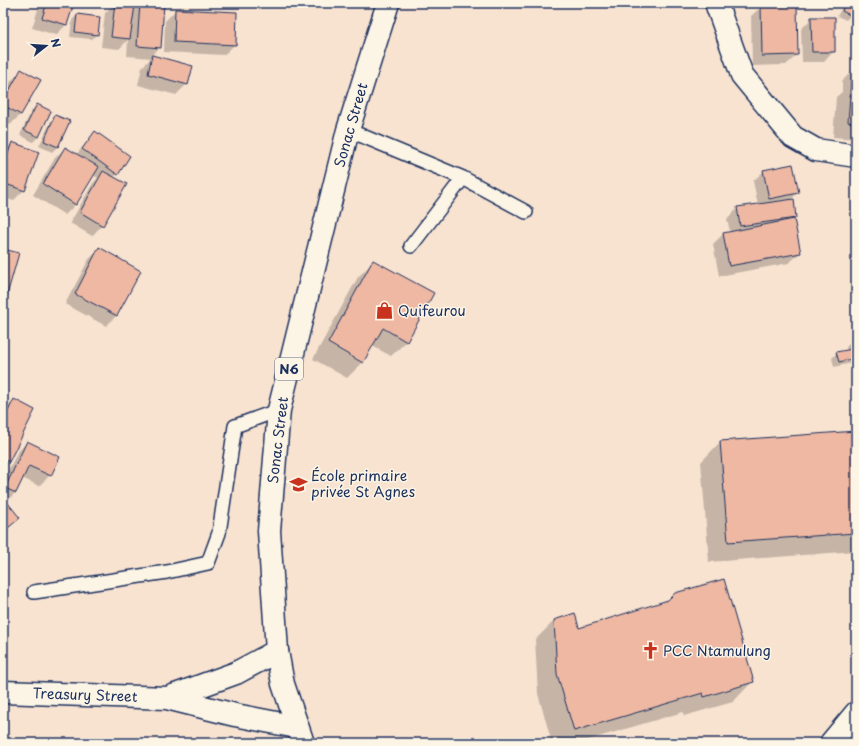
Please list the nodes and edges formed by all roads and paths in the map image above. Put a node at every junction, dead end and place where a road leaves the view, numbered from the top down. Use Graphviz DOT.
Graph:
graph roads {
  1 [pos="388,3"];
  2 [pos="716,3"];
  3 [pos="348,130"];
  4 [pos="856,156"];
  5 [pos="463,178"];
  6 [pos="526,212"];
  7 [pos="411,246"];
  8 [pos="279,410"];
  9 [pos="34,592"];
  10 [pos="277,651"];
  11 [pos="3,692"];
  12 [pos="168,698"];
  13 [pos="856,713"];
  14 [pos="300,735"];
  15 [pos="831,743"];
  1 -- 3 [label="main road, Sonac Street / N6"];
  2 -- 4 [label="main road"];
  3 -- 5 [label="lane"];
  3 -- 8 [label="main road, Sonac Street / N6"];
  5 -- 6 [label="lane"];
  5 -- 7 [label="lane"];
  8 -- 9 [label="lane"];
  8 -- 10 [label="main road, Sonac Street / N6"];
  10 -- 12 [label="main road, Treasury Street"];
  10 -- 14 [label="main road, Sonac Street / N6"];
  11 -- 12 [label="main road, Treasury Street"];
  12 -- 14 [label="main road, Treasury Street"];
  13 -- 15 [label="main road"];
}
